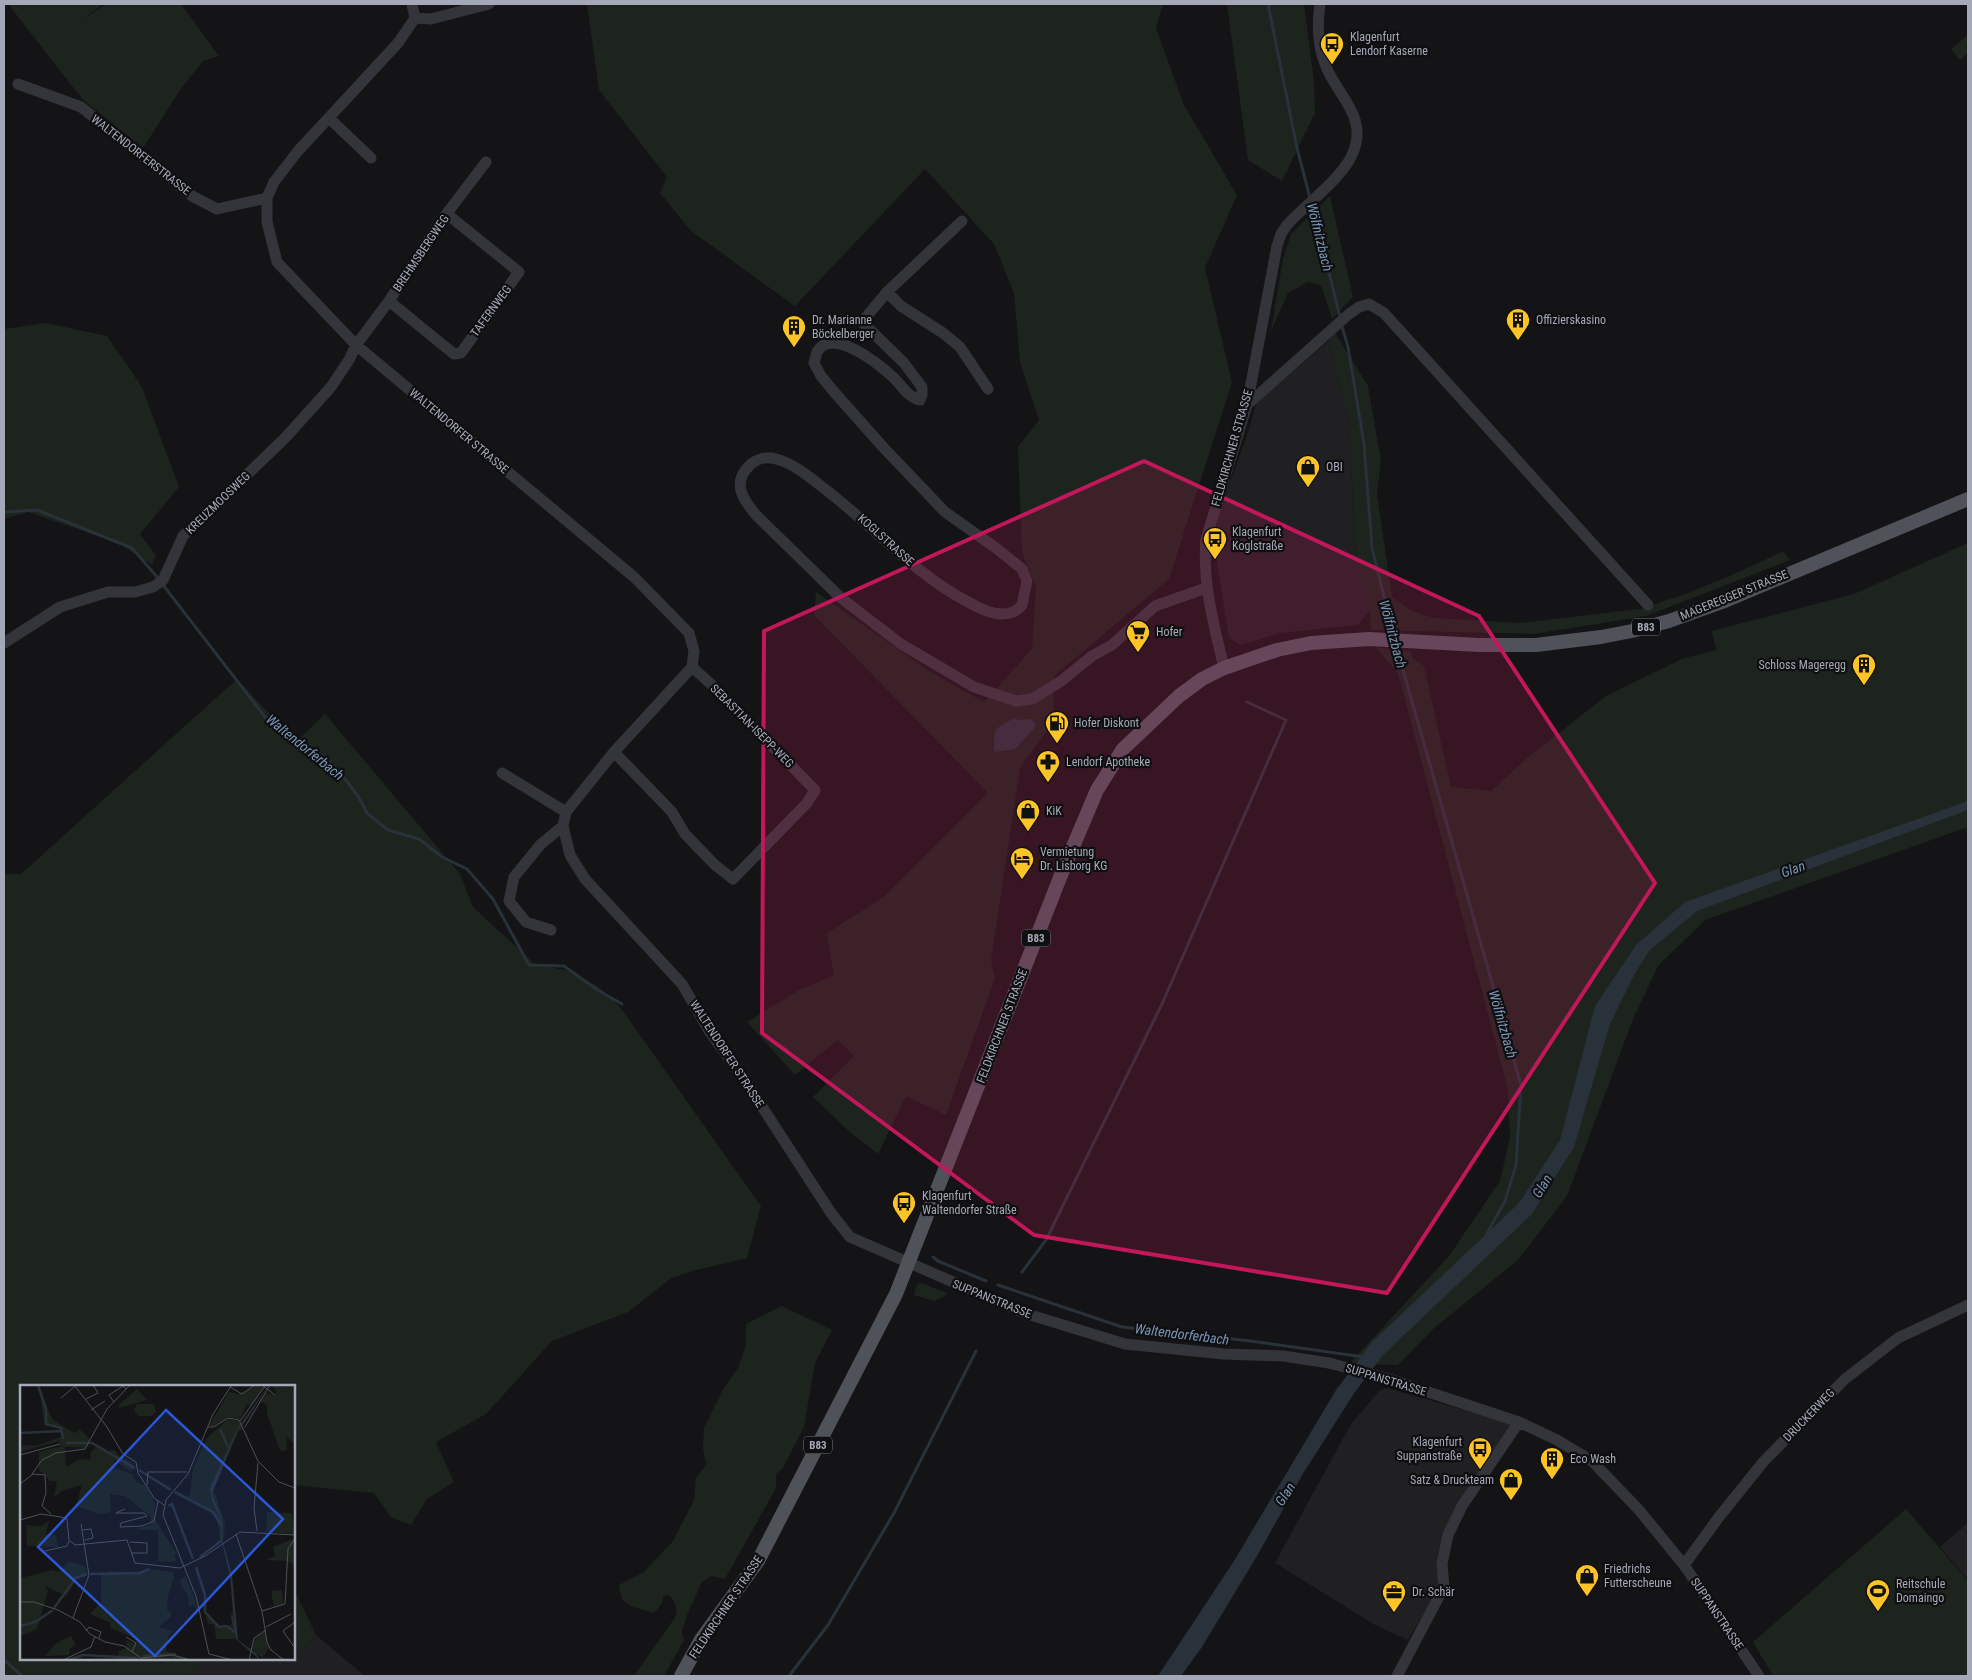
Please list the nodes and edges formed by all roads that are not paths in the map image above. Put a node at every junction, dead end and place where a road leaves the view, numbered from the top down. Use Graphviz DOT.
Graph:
graph roads {
  1 [pos="412,4"];
  2 [pos="489,4"];
  3 [pos="1320,4"];
  4 [pos="415,18"];
  5 [pos="18,84"];
  6 [pos="329,118"];
  7 [pos="371,158"];
  8 [pos="486,162"];
  9 [pos="267,198"];
  10 [pos="446,214"];
  11 [pos="962,221"];
  12 [pos="887,292"];
  13 [pos="389,301"];
  14 [pos="356,345"];
  15 [pos="988,389"];
  16 [pos="1247,405"];
  17 [pos="1968,499"];
  18 [pos="1206,588"];
  19 [pos="1648,605"];
  20 [pos="4,643"];
  21 [pos="692,667"];
  22 [pos="1224,668"];
  23 [pos="614,752"];
  24 [pos="502,773"];
  25 [pos="566,812"];
  26 [pos="563,826"];
  27 [pos="551,930"];
  28 [pos="908,1264"];
  29 [pos="1968,1305"];
  30 [pos="1519,1422"];
  31 [pos="1684,1565"];
  32 [pos="681,1676"];
  33 [pos="1397,1676"];
  34 [pos="1759,1676"];
  1 -- 4 [label="street"];
  2 -- 4 [label="street"];
  3 -- 16 [label="street, FELDKIRCHNER STRASSE"];
  4 -- 6 [label="street, WALTENDORFER STRASSE"];
  5 -- 9 [label="street, WALTENDORFERSTRASSE"];
  6 -- 7 [label="street"];
  6 -- 9 [label="street, WALTENDORFER STRASSE"];
  8 -- 10 [label="street, BREHMSBERGWEG"];
  9 -- 14 [label="street, WALTENDORFER STRASSE"];
  10 -- 13 [label="street, BREHMSBERGWEG"];
  10 -- 13 [label="street, TAFERNWEG"];
  11 -- 12 [label="street, KOGLSTRASSE"];
  12 -- 15 [label="street"];
  12 -- 18 [label="street, KOGLSTRASSE"];
  13 -- 14 [label="street, BREHMSBERGWEG"];
  14 -- 20 [label="street, KREUZMOOSWEG"];
  14 -- 21 [label="street, WALTENDORFER STRASSE"];
  16 -- 18 [label="street, FELDKIRCHNER STRASSE"];
  16 -- 19 [label="street"];
  17 -- 22 [label="main road, MAGEREGGER STRASSE / B83"];
  18 -- 22 [label="street, FELDKIRCHNER STRASSE"];
  21 -- 23 [label="street, WALTENDORFER STRASSE"];
  21 -- 23 [label="street, SEBASTIAN-ISEPP-WEG"];
  22 -- 28 [label="main road, FELDKIRCHNER STRASSE / B83"];
  23 -- 25 [label="street, WALTENDORFER STRASSE"];
  24 -- 25 [label="street"];
  25 -- 26 [label="street, WALTENDORFER STRASSE"];
  26 -- 27 [label="street"];
  26 -- 28 [label="street, WALTENDORFER STRASSE"];
  28 -- 30 [label="street, SUPPANSTRASSE"];
  28 -- 32 [label="main road, FELDKIRCHNER STRASSE / B83"];
  29 -- 31 [label="street, DRUCKERWEG"];
  30 -- 31 [label="street, SUPPANSTRASSE"];
  30 -- 33 [label="street"];
  31 -- 34 [label="street, SUPPANSTRASSE"];
}
